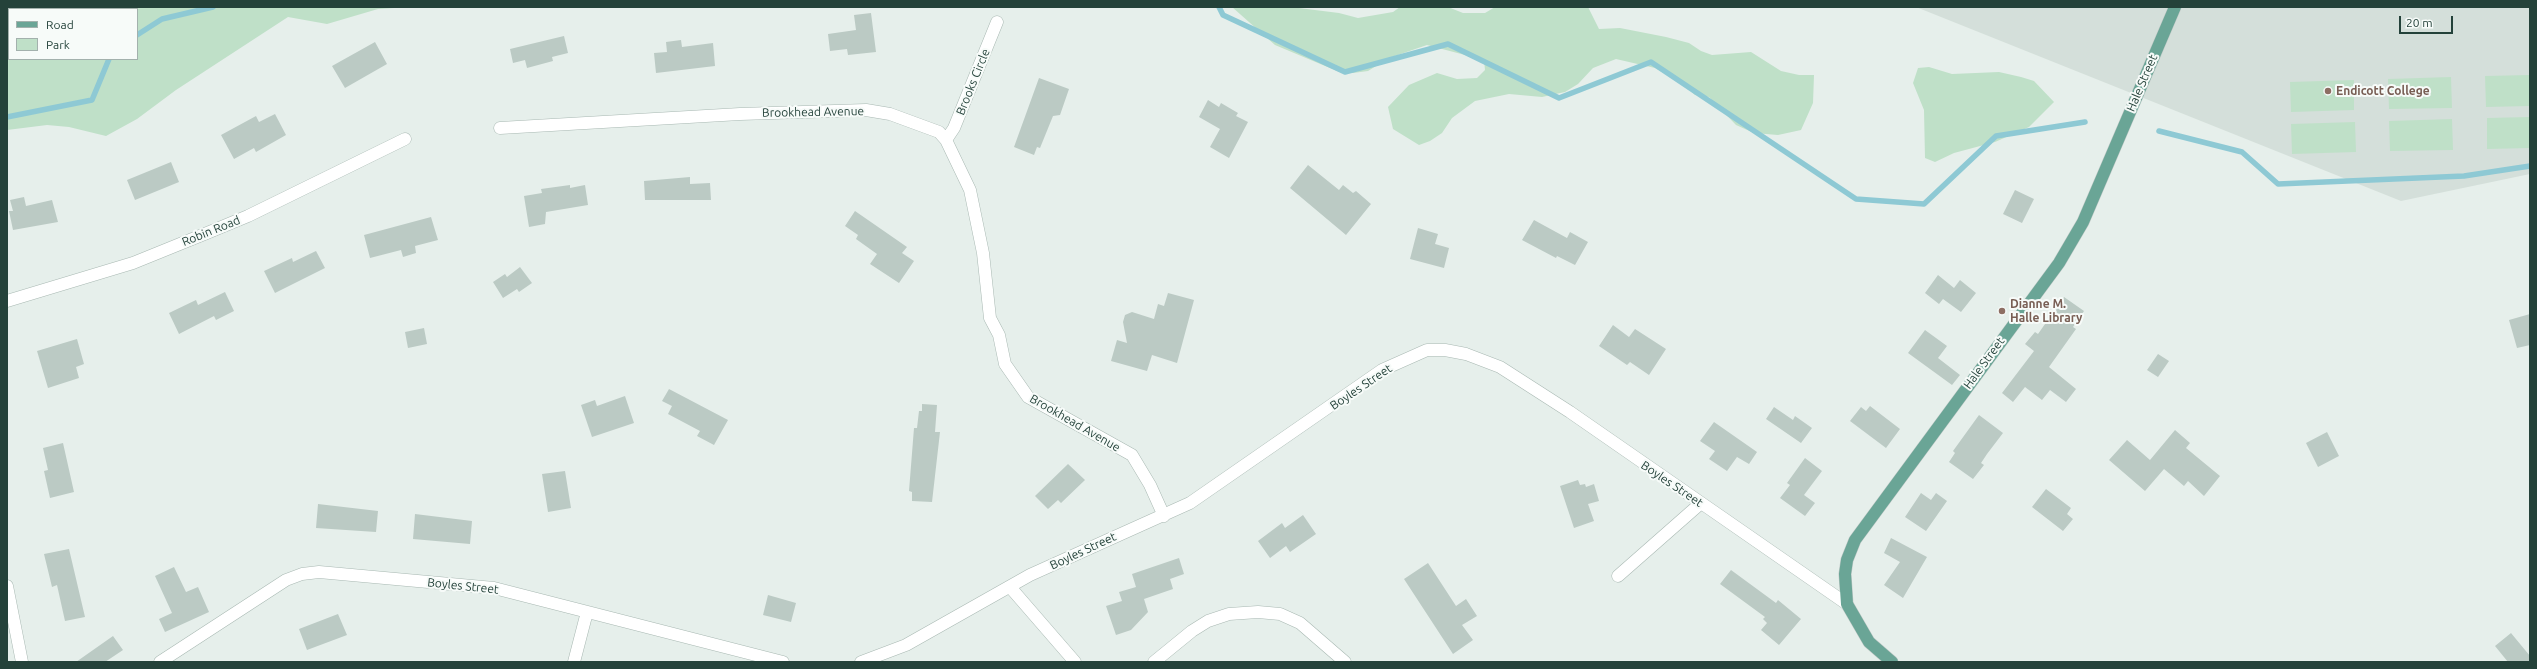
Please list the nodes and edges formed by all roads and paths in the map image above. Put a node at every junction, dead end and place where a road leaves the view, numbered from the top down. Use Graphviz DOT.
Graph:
graph roads {
  1 [pos="2175,7"];
  2 [pos="997,22"];
  3 [pos="500,128"];
  4 [pos="406,139"];
  5 [pos="946,140"];
  6 [pos="7,301"];
  7 [pos="1701,503"];
  8 [pos="1164,516"];
  9 [pos="1618,576"];
  10 [pos="7,586"];
  11 [pos="1010,587"];
  12 [pos="1847,604"];
  13 [pos="587,612"];
  14 [pos="22,662"];
  15 [pos="160,662"];
  16 [pos="574,662"];
  17 [pos="783,662"];
  18 [pos="861,662"];
  19 [pos="1075,662"];
  20 [pos="1154,662"];
  21 [pos="1345,662"];
  22 [pos="1892,662"];
  1 -- 12 [label="main road, Hale Street"];
  2 -- 5 [label="street, Brooks Circle"];
  3 -- 5 [label="street, Brookhead Avenue"];
  4 -- 6 [label="street, Robin Road"];
  5 -- 8 [label="street, Brookhead Avenue"];
  7 -- 8 [label="street, Boyles Street"];
  7 -- 9 [label="street"];
  7 -- 12 [label="street, Boyles Street"];
  8 -- 11 [label="street, Boyles Street"];
  10 -- 14 [label="street"];
  11 -- 18 [label="street, Boyles Street"];
  11 -- 19 [label="street"];
  12 -- 22 [label="main road, Hale Street"];
  13 -- 15 [label="street, Boyles Street"];
  13 -- 16 [label="street"];
  13 -- 17 [label="street, Boyles Street"];
  20 -- 21 [label="street"];
}
